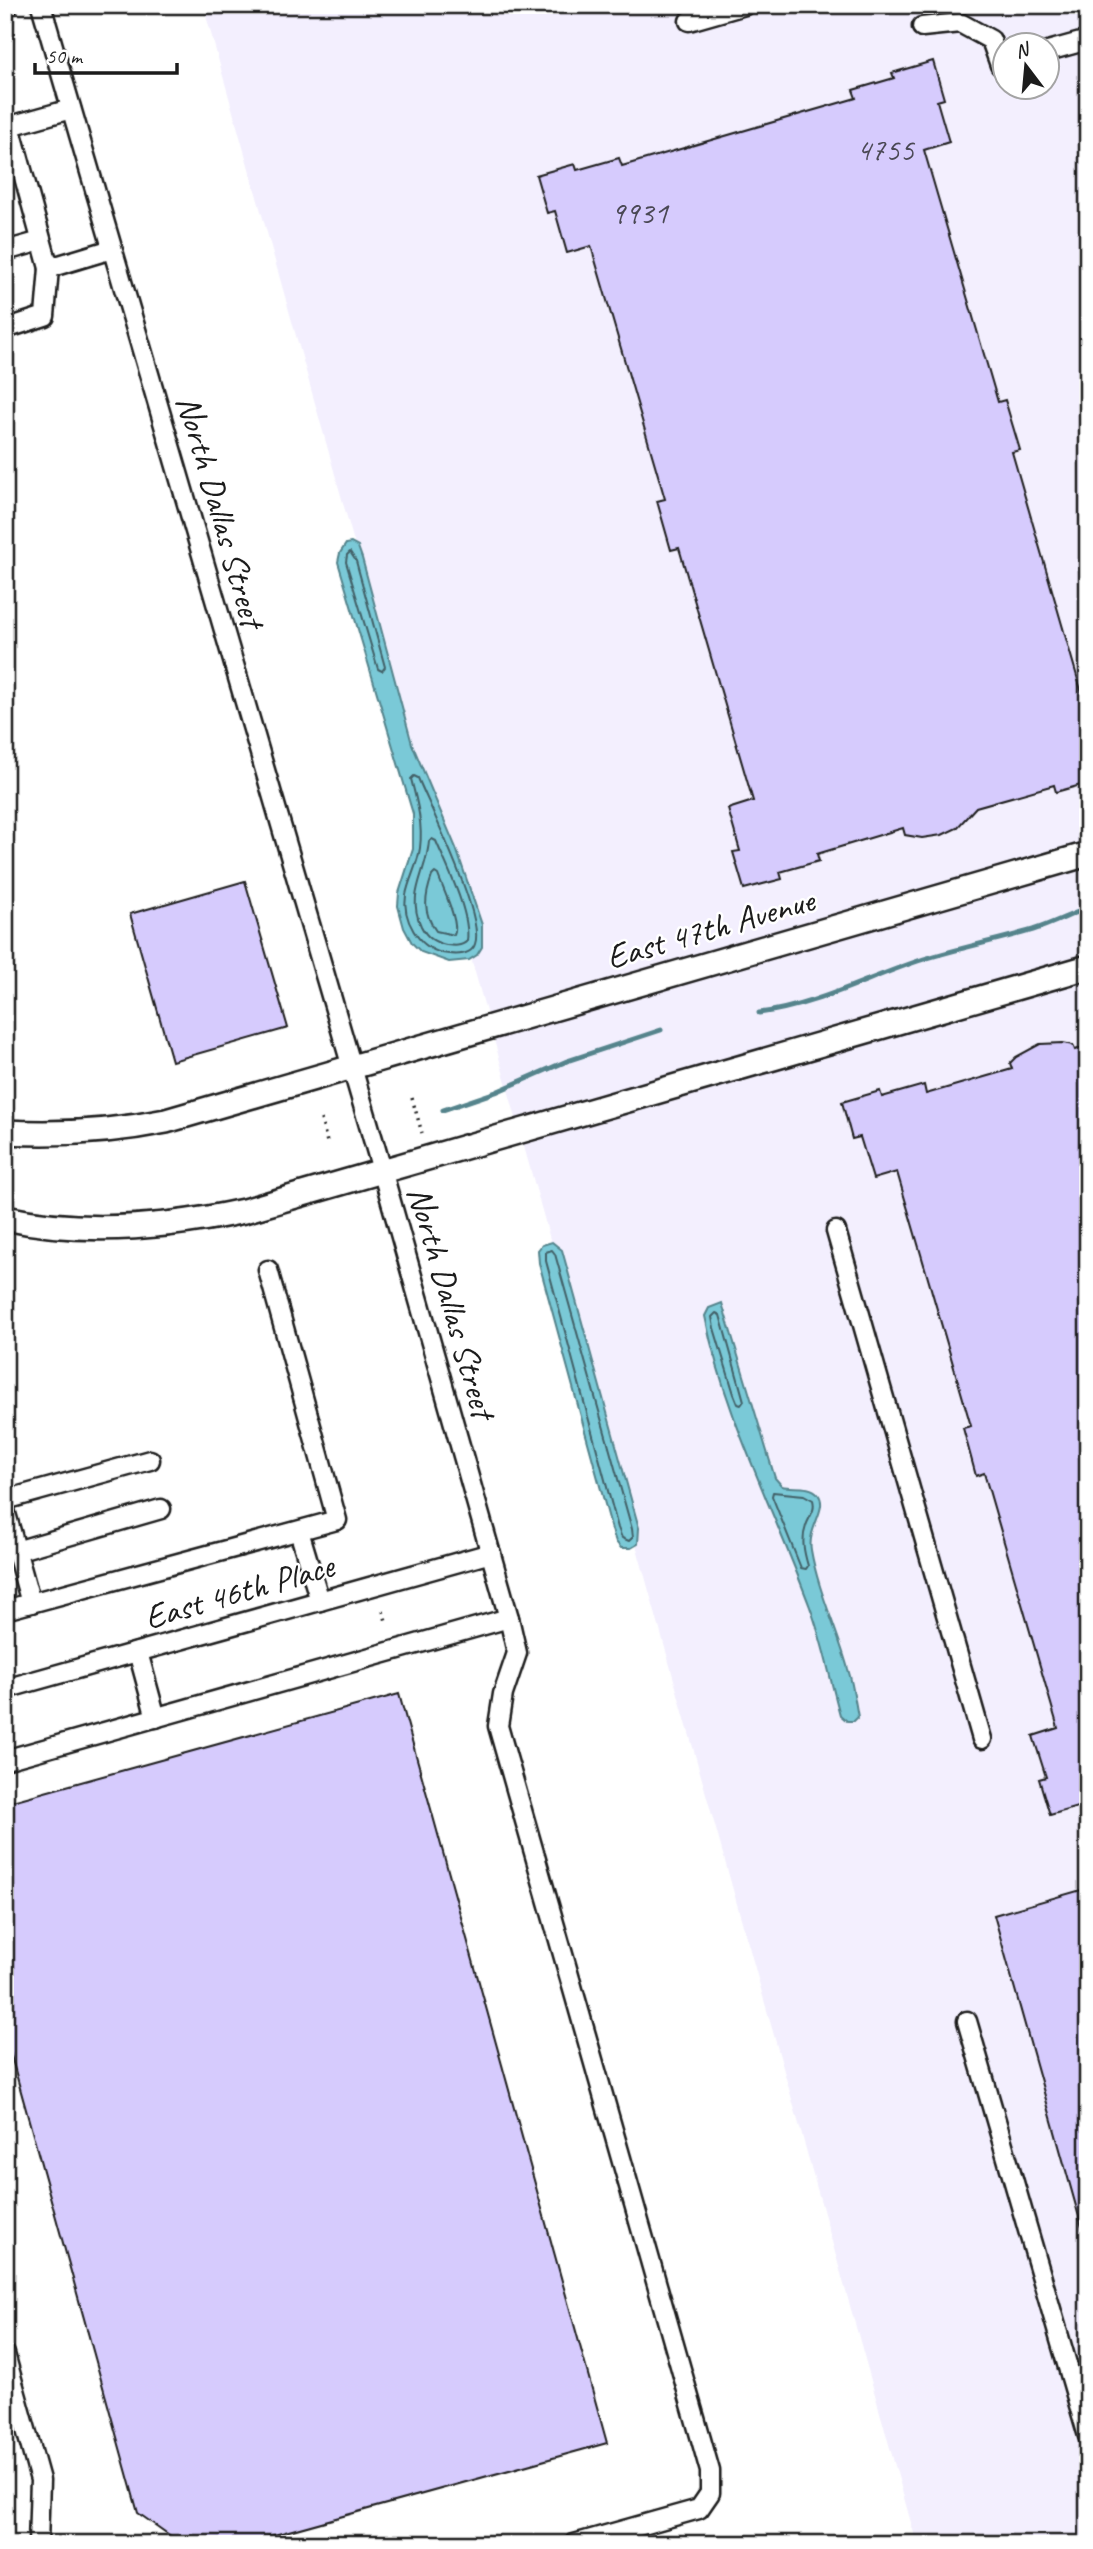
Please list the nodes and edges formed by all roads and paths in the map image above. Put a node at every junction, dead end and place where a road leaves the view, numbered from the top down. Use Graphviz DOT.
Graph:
graph roads {
  1 [pos="41,5"];
  2 [pos="745,5"];
  3 [pos="690,21"];
  4 [pos="922,27"];
  5 [pos="1088,40"];
  6 [pos="992,43"];
  7 [pos="1062,47"];
  8 [pos="71,108"];
  9 [pos="8,127"];
  10 [pos="41,241"];
  11 [pos="112,249"];
  12 [pos="5,251"];
  13 [pos="49,268"];
  14 [pos="5,329"];
  15 [pos="1088,854"];
  16 [pos="1088,967"];
  17 [pos="352,1068"];
  18 [pos="412,1098"];
  19 [pos="321,1119"];
  20 [pos="5,1132"];
  21 [pos="422,1133"];
  22 [pos="327,1142"];
  23 [pos="382,1170"];
  24 [pos="5,1218"];
  25 [pos="836,1231"];
  26 [pos="268,1270"];
  27 [pos="150,1460"];
  28 [pos="5,1500"];
  29 [pos="161,1509"];
  30 [pos="5,1510"];
  31 [pos="299,1531"];
  32 [pos="16,1550"];
  33 [pos="491,1553"];
  34 [pos="320,1601"];
  35 [pos="31,1603"];
  36 [pos="5,1610"];
  37 [pos="383,1611"];
  38 [pos="509,1618"];
  39 [pos="387,1624"];
  40 [pos="138,1652"];
  41 [pos="5,1689"];
  42 [pos="156,1718"];
  43 [pos="982,1739"];
  44 [pos="5,1760"];
  45 [pos="967,2021"];
  46 [pos="5,2354"];
  47 [pos="1088,2437"];
  48 [pos="38,2544"];
  49 [pos="574,2544"];
  1 -- 8 [label="street, North Dallas Street"];
  2 -- 3 [label="street"];
  4 -- 6 [label="street"];
  5 -- 7 [label="street"];
  8 -- 9 [label="street"];
  8 -- 11 [label="street, North Dallas Street"];
  9 -- 10 [label="street"];
  10 -- 12 [label="street"];
  10 -- 13 [label="street"];
  11 -- 13 [label="street"];
  11 -- 17 [label="street, North Dallas Street"];
  13 -- 14 [label="street"];
  15 -- 17 [label="main road, East 47th Avenue"];
  16 -- 23 [label="main road"];
  17 -- 20 [label="main road, East 47th Avenue"];
  17 -- 23 [label="street, North Dallas Street"];
  18 -- 21 [label="path"];
  19 -- 22 [label="path"];
  23 -- 24 [label="main road"];
  23 -- 33 [label="street, North Dallas Street"];
  25 -- 43 [label="street"];
  26 -- 31 [label="street"];
  27 -- 28 [label="street"];
  29 -- 32 [label="street"];
  30 -- 32 [label="street"];
  31 -- 34 [label="street"];
  31 -- 35 [label="street"];
  32 -- 35 [label="street"];
  33 -- 34 [label="street, East 46th Place"];
  33 -- 38 [label="street, North Dallas Street"];
  34 -- 40 [label="street, East 46th Place"];
  35 -- 36 [label="street"];
  37 -- 39 [label="path"];
  38 -- 42 [label="street"];
  38 -- 49 [label="street, North Dallas Street"];
  40 -- 41 [label="street, East 46th Place"];
  40 -- 42 [label="street"];
  42 -- 44 [label="street"];
  45 -- 47 [label="street"];
  46 -- 48 [label="street"];
}
